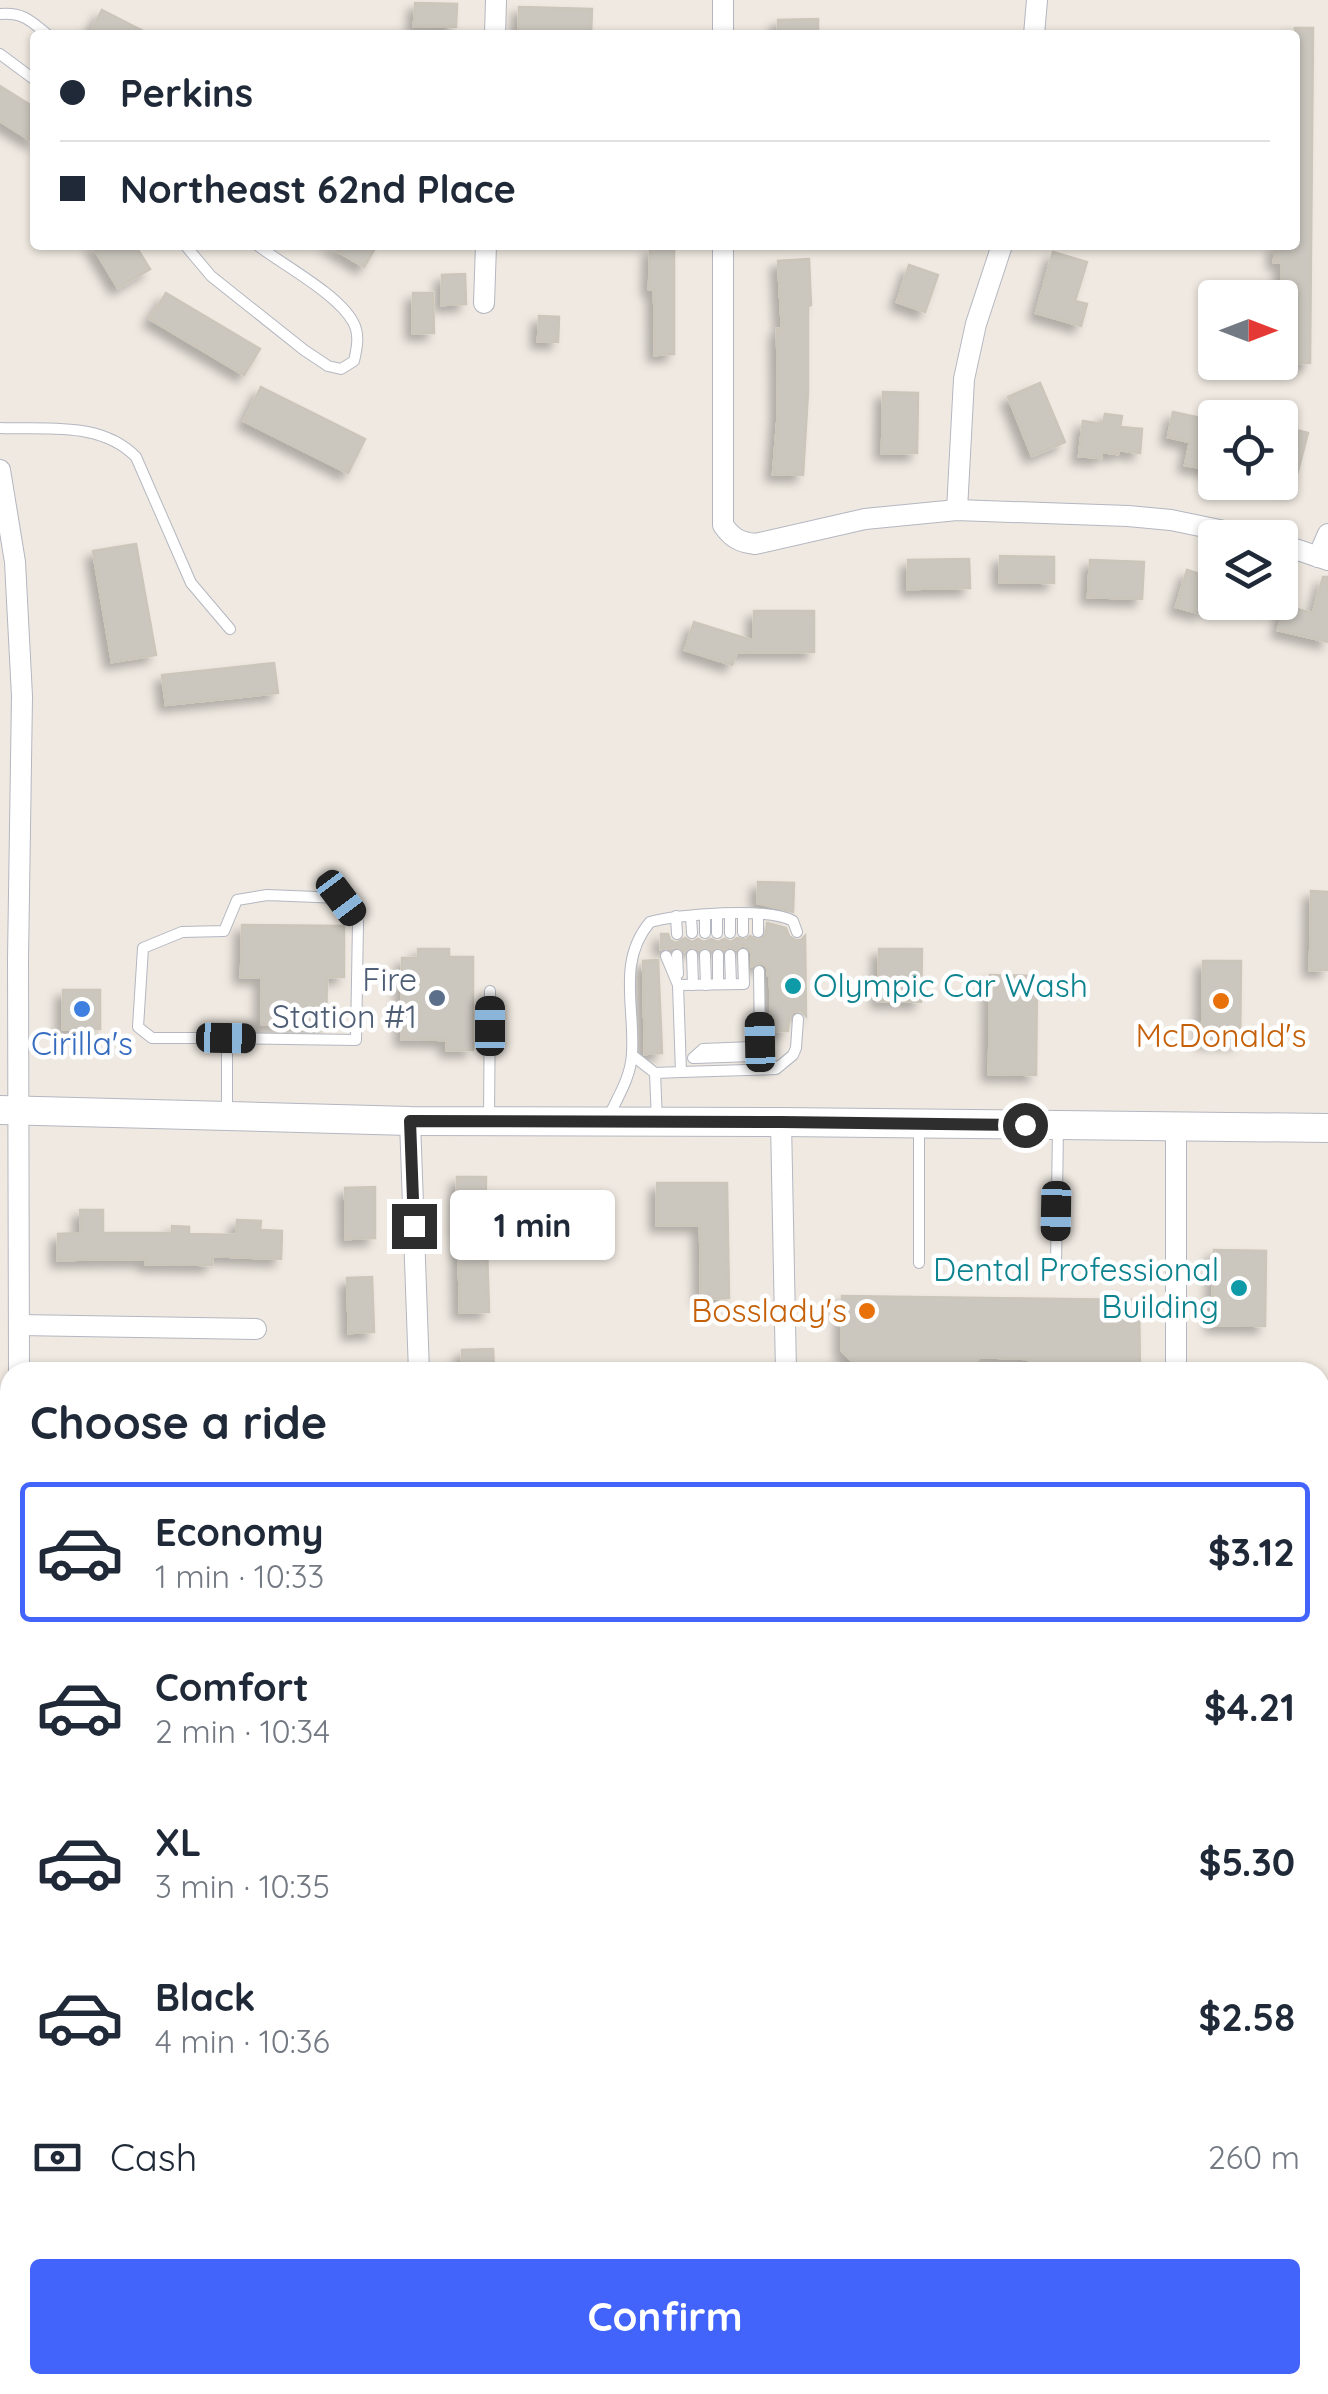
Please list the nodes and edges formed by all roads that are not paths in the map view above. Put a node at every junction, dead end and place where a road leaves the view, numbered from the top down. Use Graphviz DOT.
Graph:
graph roads {
  1 [pos="496,0"];
  2 [pos="723,0"];
  3 [pos="1038,0"];
  4 [pos="0,14"];
  5 [pos="42,30"];
  6 [pos="495,30"];
  7 [pos="723,30"];
  8 [pos="1035,30"];
  9 [pos="0,54"];
  10 [pos="30,76"];
  11 [pos="189,250"];
  12 [pos="265,250"];
  13 [pos="486,250"];
  14 [pos="723,250"];
  15 [pos="1000,250"];
  16 [pos="484,303"];
  17 [pos="0,428"];
  18 [pos="0,470"];
  19 [pos="957,510"];
  20 [pos="1198,526"];
  21 [pos="1328,534"];
  22 [pos="1298,550"];
  23 [pos="1323,558"];
  24 [pos="230,629"];
  25 [pos="0,686"];
  26 [pos="22,696"];
  27 [pos="758,914"];
  28 [pos="724,915"];
  29 [pos="691,916"];
  30 [pos="671,917"];
  31 [pos="730,932"];
  32 [pos="743,932"];
  33 [pos="758,932"];
  34 [pos="797,932"];
  35 [pos="692,933"];
  36 [pos="712,933"];
  37 [pos="671,934"];
  38 [pos="743,954"];
  39 [pos="672,955"];
  40 [pos="692,955"];
  41 [pos="759,971"];
  42 [pos="718,984"];
  43 [pos="692,985"];
  44 [pos="678,986"];
  45 [pos="490,990"];
  46 [pos="798,1019"];
  47 [pos="226,1038"];
  48 [pos="632,1055"];
  49 [pos="694,1058"];
  50 [pos="778,1068"];
  51 [pos="680,1072"];
  52 [pos="656,1073"];
  53 [pos="10,1110"];
  54 [pos="227,1116"];
  55 [pos="410,1121"];
  56 [pos="489,1121"];
  57 [pos="607,1121"];
  58 [pos="657,1122"];
  59 [pos="781,1122"];
  60 [pos="920,1123"];
  61 [pos="1058,1126"];
  62 [pos="1176,1127"];
  63 [pos="1328,1128"];
  64 [pos="920,1263"];
  65 [pos="1056,1267"];
  66 [pos="19,1325"];
  67 [pos="256,1329"];
  68 [pos="19,1362"];
  69 [pos="420,1362"];
  70 [pos="786,1362"];
  71 [pos="1176,1362"];
  1 -- 6 [label="street"];
  2 -- 7 [label="street"];
  3 -- 8 [label="street"];
  4 -- 5 [label="lane"];
  9 -- 10 [label="lane"];
  11 -- 12 [label="lane"];
  13 -- 16 [label="street"];
  14 -- 19 [label="street"];
  15 -- 19 [label="street"];
  17 -- 24 [label="lane"];
  18 -- 26 [label="street"];
  19 -- 20 [label="street"];
  21 -- 23 [label="street"];
  22 -- 23 [label="street"];
  25 -- 26 [label="street"];
  26 -- 53 [label="street"];
  27 -- 28 [label="lane"];
  27 -- 33 [label="lane"];
  27 -- 34 [label="lane"];
  28 -- 29 [label="lane"];
  28 -- 31 [label="lane"];
  28 -- 32 [label="lane"];
  28 -- 36 [label="lane"];
  29 -- 30 [label="lane"];
  29 -- 35 [label="lane"];
  30 -- 37 [label="lane"];
  30 -- 48 [label="lane"];
  38 -- 42 [label="lane"];
  39 -- 44 [label="lane"];
  40 -- 43 [label="lane"];
  41 -- 49 [label="lane"];
  42 -- 42 [label="lane"];
  42 -- 43 [label="lane"];
  43 -- 44 [label="lane"];
  44 -- 51 [label="lane"];
  45 -- 56 [label="lane"];
  46 -- 50 [label="lane"];
  47 -- 47 [label="lane"];
  47 -- 54 [label="lane"];
  48 -- 52 [label="lane"];
  48 -- 57 [label="lane"];
  49 -- 50 [label="lane"];
  49 -- 51 [label="lane"];
  50 -- 51 [label="lane"];
  51 -- 52 [label="lane"];
  52 -- 58 [label="lane"];
  53 -- 54 [label="main road"];
  53 -- 66 [label="street"];
  54 -- 55 [label="main road"];
  55 -- 56 [label="main road"];
  55 -- 69 [label="street"];
  56 -- 57 [label="main road"];
  57 -- 58 [label="main road"];
  58 -- 59 [label="main road"];
  59 -- 60 [label="main road"];
  59 -- 70 [label="street"];
  60 -- 61 [label="main road"];
  60 -- 64 [label="lane"];
  61 -- 62 [label="main road"];
  61 -- 65 [label="lane"];
  62 -- 63 [label="main road"];
  62 -- 71 [label="street"];
  66 -- 67 [label="street"];
  66 -- 68 [label="street"];
}
